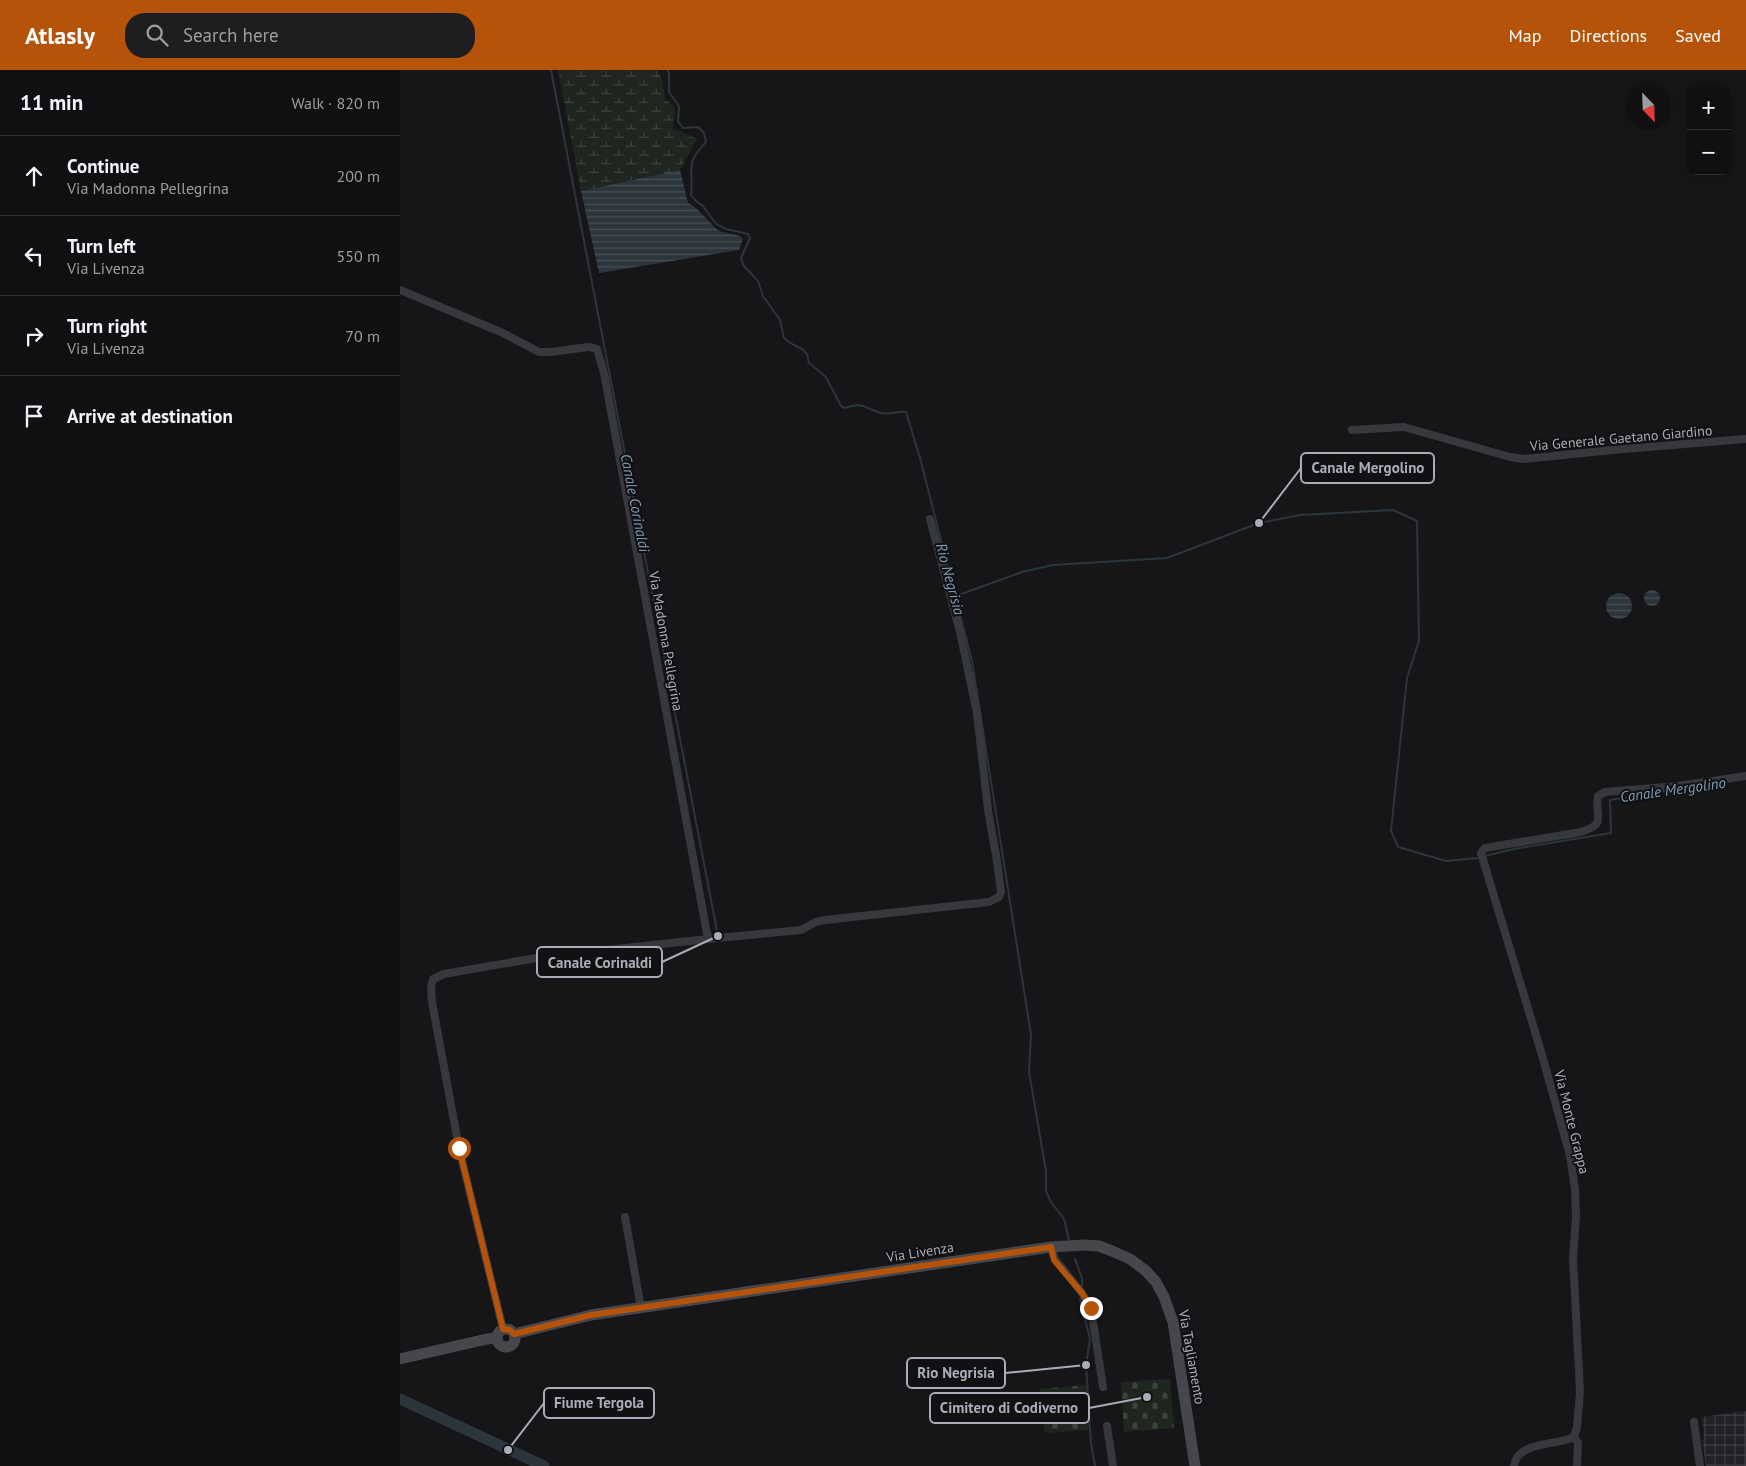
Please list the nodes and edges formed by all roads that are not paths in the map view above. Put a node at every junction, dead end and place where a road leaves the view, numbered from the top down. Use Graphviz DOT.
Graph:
graph roads {
  1 [pos="400,290"];
  2 [pos="1352,430"];
  3 [pos="1746,439"];
  4 [pos="930,519"];
  5 [pos="1746,776"];
  6 [pos="708,939"];
  7 [pos="625,1217"];
  8 [pos="1051,1247"];
  9 [pos="641,1308"];
  10 [pos="505,1334"];
  11 [pos="400,1359"];
  12 [pos="1102,1387"];
  13 [pos="1694,1422"];
  14 [pos="1107,1426"];
  15 [pos="1574,1437"];
  16 [pos="1113,1466"];
  17 [pos="1195,1466"];
  18 [pos="1514,1466"];
  19 [pos="1577,1466"];
  20 [pos="1700,1466"];
  1 -- 6 [label="street, Via Madonna Pellegrina"];
  2 -- 3 [label="street, Via Generale Gaetano Giardino"];
  4 -- 6 [label="street"];
  5 -- 15 [label="street, Via Monte Grappa"];
  6 -- 10 [label="street"];
  7 -- 9 [label="street"];
  8 -- 9 [label="street, Via Livenza"];
  8 -- 12 [label="street"];
  8 -- 17 [label="street, Via Tagliamento"];
  9 -- 10 [label="street, Via Livenza"];
  10 -- 11 [label="street, Via Livenza"];
  13 -- 20 [label="street"];
  14 -- 16 [label="street"];
  15 -- 18 [label="street"];
  15 -- 19 [label="street, Via Monte Grappa"];
}
